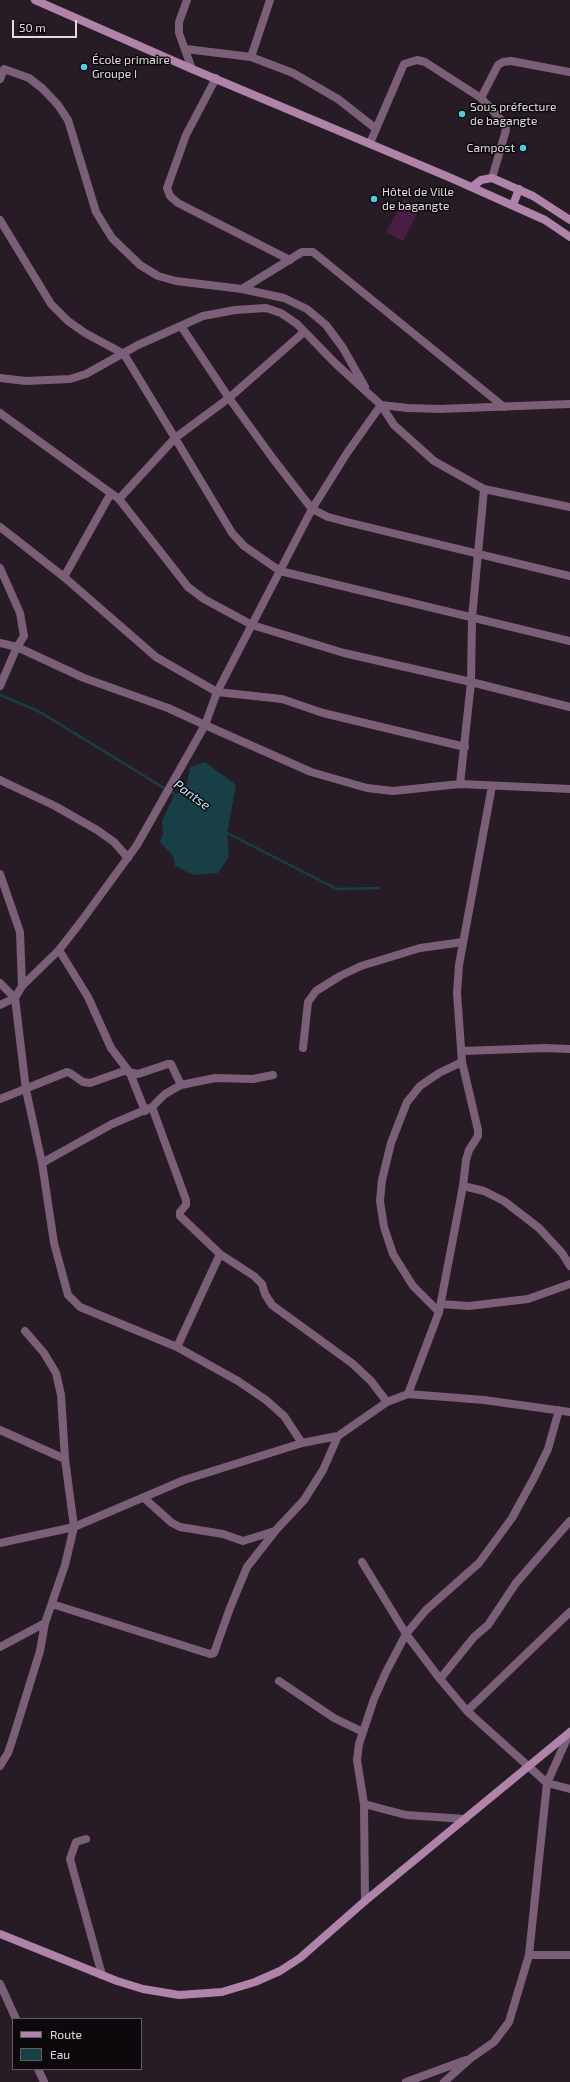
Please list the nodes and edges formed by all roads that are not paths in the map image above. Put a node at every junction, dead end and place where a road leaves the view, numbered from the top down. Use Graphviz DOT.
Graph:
graph roads {
  1 [pos="35,0"];
  2 [pos="187,0"];
  3 [pos="270,0"];
  4 [pos="186,49"];
  5 [pos="251,57"];
  6 [pos="2,68"];
  7 [pos="192,69"];
  8 [pos="570,72"];
  9 [pos="216,78"];
  10 [pos="0,79"];
  11 [pos="481,98"];
  12 [pos="375,128"];
  13 [pos="370,143"];
  14 [pos="492,178"];
  15 [pos="472,187"];
  16 [pos="519,189"];
  17 [pos="513,205"];
  18 [pos="0,220"];
  19 [pos="570,220"];
  20 [pos="570,237"];
  21 [pos="290,260"];
  22 [pos="242,289"];
  23 [pos="180,326"];
  24 [pos="304,332"];
  25 [pos="124,354"];
  26 [pos="0,378"];
  27 [pos="368,391"];
  28 [pos="229,398"];
  29 [pos="570,404"];
  30 [pos="381,405"];
  31 [pos="504,407"];
  32 [pos="0,413"];
  33 [pos="175,438"];
  34 [pos="484,489"];
  35 [pos="111,493"];
  36 [pos="119,499"];
  37 [pos="570,508"];
  38 [pos="312,509"];
  39 [pos="0,526"];
  40 [pos="478,554"];
  41 [pos="0,568"];
  42 [pos="280,571"];
  43 [pos="570,576"];
  44 [pos="64,577"];
  45 [pos="472,618"];
  46 [pos="252,625"];
  47 [pos="570,642"];
  48 [pos="0,643"];
  49 [pos="17,647"];
  50 [pos="471,682"];
  51 [pos="0,686"];
  52 [pos="217,692"];
  53 [pos="570,708"];
  54 [pos="205,725"];
  55 [pos="465,747"];
  56 [pos="0,780"];
  57 [pos="460,784"];
  58 [pos="492,786"];
  59 [pos="570,789"];
  60 [pos="128,858"];
  61 [pos="0,874"];
  62 [pos="463,942"];
  63 [pos="59,950"];
  64 [pos="0,983"];
  65 [pos="22,986"];
  66 [pos="14,998"];
  67 [pos="0,1005"];
  68 [pos="303,1048"];
  69 [pos="462,1050"];
  70 [pos="570,1050"];
  71 [pos="462,1062"];
  72 [pos="130,1073"];
  73 [pos="273,1075"];
  74 [pos="181,1085"];
  75 [pos="26,1090"];
  76 [pos="0,1099"];
  77 [pos="149,1109"];
  78 [pos="42,1163"];
  79 [pos="463,1186"];
  80 [pos="220,1254"];
  81 [pos="570,1266"];
  82 [pos="570,1284"];
  83 [pos="440,1308"];
  84 [pos="25,1331"];
  85 [pos="177,1347"];
  86 [pos="408,1394"];
  87 [pos="387,1402"];
  88 [pos="559,1410"];
  89 [pos="570,1412"];
  90 [pos="0,1430"];
  91 [pos="338,1436"];
  92 [pos="302,1443"];
  93 [pos="65,1459"];
  94 [pos="144,1498"];
  95 [pos="570,1522"];
  96 [pos="74,1527"];
  97 [pos="276,1530"];
  98 [pos="0,1543"];
  99 [pos="362,1562"];
  100 [pos="52,1604"];
  101 [pos="570,1612"];
  102 [pos="45,1623"];
  103 [pos="406,1634"];
  104 [pos="0,1647"];
  105 [pos="440,1679"];
  106 [pos="279,1681"];
  107 [pos="467,1711"];
  108 [pos="363,1732"];
  109 [pos="570,1732"];
  110 [pos="0,1766"];
  111 [pos="529,1766"];
  112 [pos="547,1783"];
  113 [pos="570,1789"];
  114 [pos="364,1804"];
  115 [pos="465,1819"];
  116 [pos="86,1839"];
  117 [pos="365,1901"];
  118 [pos="0,1934"];
  119 [pos="529,1955"];
  120 [pos="570,1955"];
  121 [pos="102,1975"];
  122 [pos="0,1984"];
  123 [pos="16,2018"];
  124 [pos="470,2058"];
  125 [pos="38,2070"];
  126 [pos="44,2082"];
  127 [pos="406,2082"];
  128 [pos="444,2082"];
  1 -- 7 [label="street"];
  2 -- 4 [label="street"];
  3 -- 5 [label="street"];
  4 -- 5 [label="street"];
  4 -- 7 [label="street"];
  5 -- 12 [label="street"];
  6 -- 10 [label="street"];
  6 -- 22 [label="street"];
  7 -- 9 [label="street"];
  8 -- 11 [label="street"];
  9 -- 13 [label="street"];
  9 -- 21 [label="street"];
  11 -- 12 [label="street"];
  11 -- 14 [label="street"];
  12 -- 13 [label="street"];
  13 -- 15 [label="street"];
  14 -- 15 [label="street"];
  14 -- 16 [label="street"];
  15 -- 17 [label="street"];
  16 -- 17 [label="street"];
  16 -- 19 [label="street"];
  17 -- 20 [label="street"];
  18 -- 25 [label="street"];
  21 -- 22 [label="street"];
  21 -- 31 [label="street"];
  22 -- 27 [label="street"];
  23 -- 24 [label="street"];
  23 -- 25 [label="street"];
  23 -- 28 [label="street"];
  24 -- 27 [label="street"];
  24 -- 28 [label="street"];
  25 -- 26 [label="street"];
  25 -- 33 [label="street"];
  27 -- 30 [label="street"];
  28 -- 33 [label="street"];
  28 -- 38 [label="street"];
  29 -- 31 [label="street"];
  30 -- 31 [label="street"];
  30 -- 34 [label="street"];
  30 -- 38 [label="street"];
  32 -- 35 [label="street"];
  33 -- 36 [label="street"];
  33 -- 42 [label="street"];
  34 -- 37 [label="street"];
  34 -- 40 [label="street"];
  35 -- 36 [label="street"];
  35 -- 44 [label="street"];
  36 -- 46 [label="street"];
  38 -- 40 [label="street"];
  38 -- 42 [label="street"];
  39 -- 44 [label="street"];
  40 -- 43 [label="street"];
  40 -- 45 [label="street"];
  41 -- 49 [label="street"];
  42 -- 45 [label="street"];
  42 -- 46 [label="street"];
  44 -- 52 [label="street"];
  45 -- 47 [label="street"];
  45 -- 50 [label="street"];
  46 -- 50 [label="street"];
  46 -- 52 [label="street"];
  48 -- 49 [label="street"];
  49 -- 51 [label="street"];
  49 -- 54 [label="street"];
  50 -- 53 [label="street"];
  50 -- 55 [label="street"];
  52 -- 54 [label="street"];
  52 -- 55 [label="street"];
  54 -- 57 [label="street"];
  54 -- 60 [label="street"];
  55 -- 57 [label="street"];
  56 -- 60 [label="street"];
  57 -- 58 [label="street"];
  58 -- 59 [label="street"];
  58 -- 62 [label="street"];
  60 -- 63 [label="street"];
  61 -- 65 [label="street"];
  62 -- 68 [label="street"];
  62 -- 69 [label="street"];
  63 -- 65 [label="street"];
  63 -- 72 [label="street"];
  64 -- 66 [label="street"];
  65 -- 66 [label="street"];
  66 -- 67 [label="street"];
  66 -- 75 [label="street"];
  69 -- 70 [label="street"];
  69 -- 71 [label="street"];
  71 -- 79 [label="street"];
  71 -- 83 [label="street"];
  72 -- 74 [label="street"];
  72 -- 75 [label="street"];
  72 -- 77 [label="street"];
  73 -- 74 [label="street"];
  74 -- 77 [label="street"];
  75 -- 76 [label="street"];
  75 -- 78 [label="street"];
  77 -- 78 [label="street"];
  77 -- 80 [label="street"];
  78 -- 85 [label="street"];
  79 -- 81 [label="street"];
  79 -- 83 [label="street"];
  80 -- 85 [label="street"];
  80 -- 87 [label="street"];
  82 -- 83 [label="street"];
  83 -- 86 [label="street"];
  84 -- 93 [label="street"];
  85 -- 92 [label="street"];
  86 -- 87 [label="street"];
  86 -- 88 [label="street"];
  87 -- 91 [label="street"];
  88 -- 89 [label="street"];
  88 -- 103 [label="street"];
  90 -- 93 [label="street"];
  91 -- 92 [label="street"];
  91 -- 97 [label="street"];
  92 -- 94 [label="street"];
  93 -- 96 [label="street"];
  94 -- 96 [label="street"];
  94 -- 97 [label="street"];
  95 -- 105 [label="street"];
  96 -- 98 [label="street"];
  96 -- 100 [label="street"];
  97 -- 100 [label="street"];
  99 -- 103 [label="street"];
  100 -- 102 [label="street"];
  101 -- 107 [label="street"];
  102 -- 104 [label="street"];
  102 -- 110 [label="street"];
  103 -- 105 [label="street"];
  103 -- 108 [label="street"];
  105 -- 107 [label="street"];
  106 -- 108 [label="street"];
  107 -- 111 [label="street"];
  108 -- 114 [label="street"];
  109 -- 111 [label="street"];
  109 -- 112 [label="street"];
  111 -- 112 [label="street"];
  111 -- 115 [label="street"];
  112 -- 113 [label="street"];
  112 -- 119 [label="street"];
  114 -- 115 [label="street"];
  114 -- 117 [label="street"];
  115 -- 117 [label="street"];
  116 -- 121 [label="street"];
  117 -- 121 [label="street"];
  118 -- 121 [label="street"];
  119 -- 120 [label="street"];
  119 -- 124 [label="street"];
  122 -- 123 [label="street"];
  124 -- 127 [label="street"];
  124 -- 128 [label="street"];
  125 -- 126 [label="street"];
}
